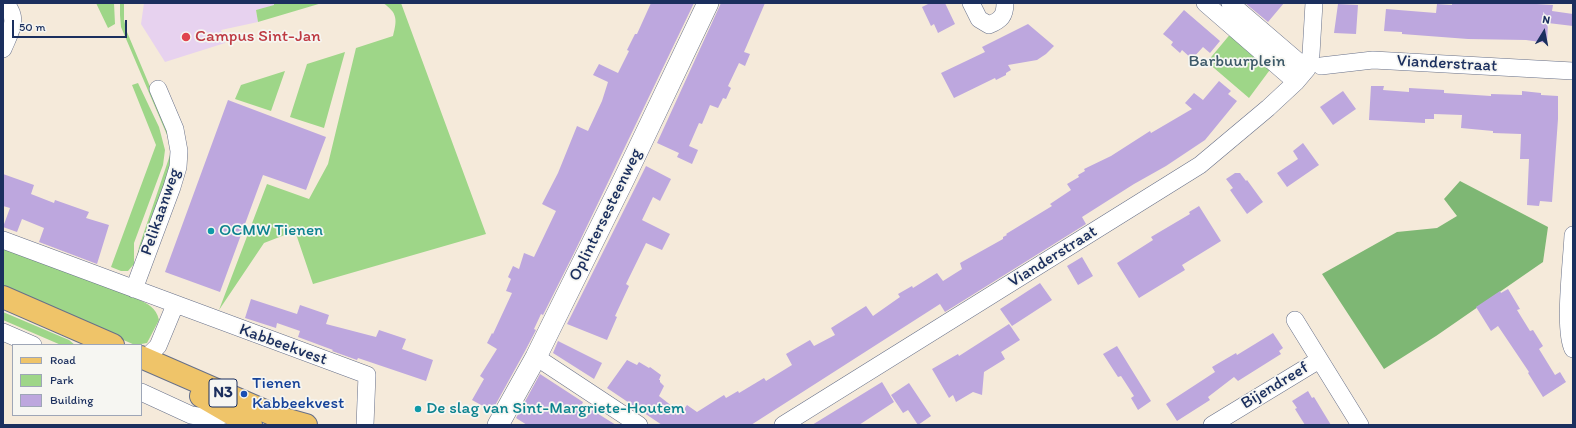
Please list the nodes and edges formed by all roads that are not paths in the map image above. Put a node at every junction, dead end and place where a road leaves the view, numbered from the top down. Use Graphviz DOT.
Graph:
graph roads {
  1 [pos="6,3"];
  2 [pos="708,3"];
  3 [pos="971,3"];
  4 [pos="1005,3"];
  5 [pos="1205,3"];
  6 [pos="1230,3"];
  7 [pos="1314,3"];
  8 [pos="3,49"];
  9 [pos="1573,71"];
  10 [pos="1308,73"];
  11 [pos="158,89"];
  12 [pos="1573,235"];
  13 [pos="3,240"];
  14 [pos="134,289"];
  15 [pos="3,297"];
  16 [pos="175,305"];
  17 [pos="3,306"];
  18 [pos="1295,320"];
  19 [pos="3,332"];
  20 [pos="31,344"];
  21 [pos="90,344"];
  22 [pos="111,344"];
  23 [pos="1573,349"];
  24 [pos="536,357"];
  25 [pos="1319,360"];
  26 [pos="142,361"];
  27 [pos="142,392"];
  28 [pos="231,414"];
  29 [pos="251,425"];
  30 [pos="306,425"];
  31 [pos="365,425"];
  32 [pos="498,425"];
  33 [pos="639,425"];
  34 [pos="783,425"];
  35 [pos="1212,425"];
  36 [pos="1360,425"];
  1 -- 8 [label="street"];
  2 -- 24 [label="street, Oplintersesteenweg"];
  3 -- 4 [label="street"];
  5 -- 10 [label="street"];
  6 -- 10 [label="street"];
  7 -- 10 [label="street"];
  9 -- 10 [label="street, Vianderstraat"];
  10 -- 34 [label="street, Vianderstraat"];
  11 -- 14 [label="street, Pelikaanweg"];
  12 -- 23 [label="street"];
  13 -- 14 [label="street, Kabbeekvest"];
  14 -- 16 [label="street, Kabbeekvest"];
  15 -- 22 [label="main road"];
  16 -- 26 [label="street"];
  16 -- 31 [label="street, Kabbeekvest"];
  17 -- 21 [label="main road"];
  18 -- 25 [label="street"];
  19 -- 20 [label="street"];
  24 -- 32 [label="street, Oplintersesteenweg"];
  24 -- 33 [label="street"];
  25 -- 35 [label="street, Bijendreef"];
  25 -- 36 [label="street"];
  26 -- 28 [label="main road, N3"];
  26 -- 30 [label="main road, N3"];
  27 -- 28 [label="street"];
  28 -- 29 [label="main road, N3"];
}
